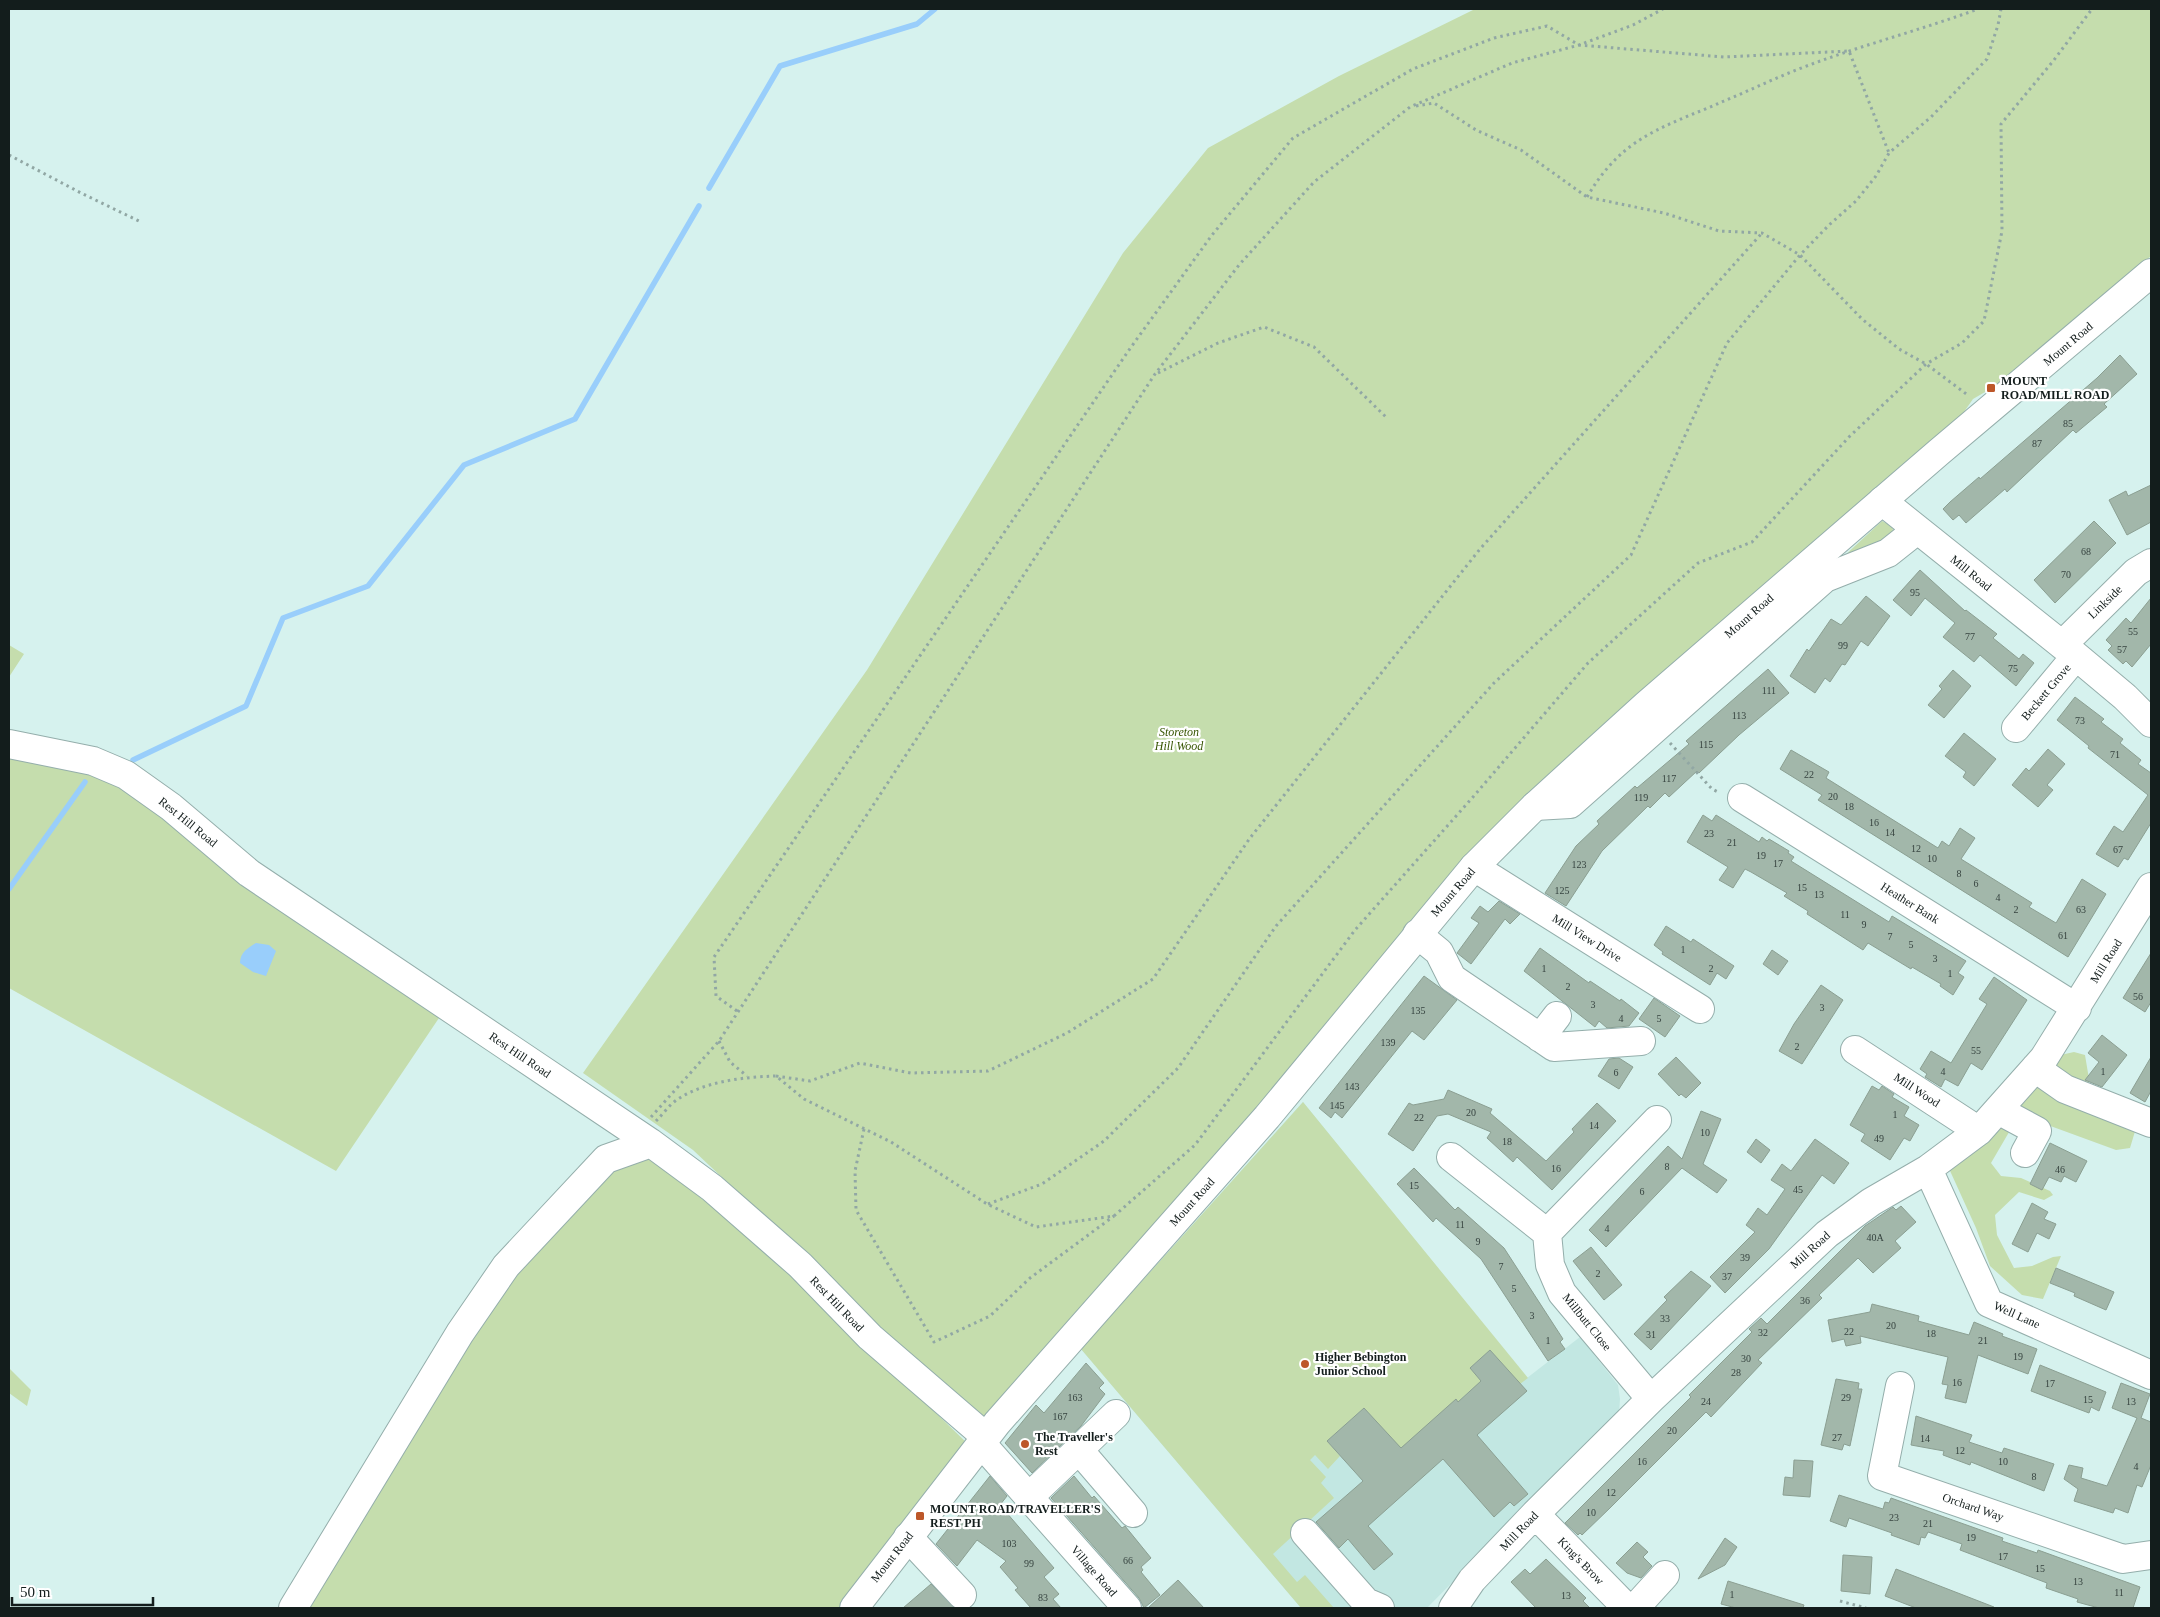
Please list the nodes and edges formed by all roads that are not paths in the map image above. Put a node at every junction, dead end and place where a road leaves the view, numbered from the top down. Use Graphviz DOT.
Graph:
graph roads {
  1 [pos="2151,273"];
  2 [pos="1882,502"];
  3 [pos="1917,530"];
  4 [pos="2151,563"];
  5 [pos="2069,650"];
  6 [pos="2151,723"];
  7 [pos="2016,728"];
  8 [pos="9,744"];
  9 [pos="1742,798"];
  10 [pos="1535,806"];
  11 [pos="1474,867"];
  12 [pos="2151,887"];
  13 [pos="1416,934"];
  14 [pos="2077,1008"];
  15 [pos="1700,1009"];
  16 [pos="1557,1016"];
  17 [pos="1540,1038"];
  18 [pos="1641,1041"];
  19 [pos="1855,1050"];
  20 [pos="2035,1068"];
  21 [pos="1998,1110"];
  22 [pos="1657,1120"];
  23 [pos="2151,1123"];
  24 [pos="1979,1131"];
  25 [pos="651,1143"];
  26 [pos="2025,1153"];
  27 [pos="1451,1157"];
  28 [pos="1928,1169"];
  29 [pos="1547,1233"];
  30 [pos="2151,1375"];
  31 [pos="1900,1386"];
  32 [pos="1652,1399"];
  33 [pos="1116,1414"];
  34 [pos="988,1446"];
  35 [pos="1079,1450"];
  36 [pos="1029,1497"];
  37 [pos="1133,1513"];
  38 [pos="1535,1514"];
  39 [pos="1305,1533"];
  40 [pos="908,1537"];
  41 [pos="2151,1555"];
  42 [pos="1665,1575"];
  43 [pos="962,1595"];
  44 [pos="293,1608"];
  45 [pos="854,1608"];
  46 [pos="1126,1608"];
  47 [pos="1380,1608"];
  48 [pos="1453,1608"];
  49 [pos="1627,1608"];
  50 [pos="1635,1608"];
  1 -- 2 [label="street, Mount Road"];
  2 -- 3 [label="street, Mill Road"];
  2 -- 10 [label="street, Mount Road"];
  3 -- 5 [label="street, Mill Road"];
  3 -- 10 [label="street"];
  4 -- 5 [label="street, Linkside"];
  5 -- 6 [label="street, Mill Road"];
  5 -- 7 [label="street, Beckett Grove"];
  8 -- 25 [label="street, Rest Hill Road"];
  9 -- 14 [label="street, Heather Bank"];
  10 -- 11 [label="street, Mount Road"];
  11 -- 13 [label="street, Mount Road"];
  11 -- 15 [label="street, Mill View Drive"];
  12 -- 14 [label="street, Mill Road"];
  13 -- 17 [label="street"];
  13 -- 34 [label="street, Mount Road"];
  14 -- 20 [label="street, Mill Road"];
  16 -- 17 [label="street"];
  17 -- 18 [label="street"];
  19 -- 24 [label="street, Mill Wood"];
  20 -- 21 [label="street, Mill Road"];
  20 -- 23 [label="street"];
  21 -- 24 [label="street, Mill Road"];
  21 -- 26 [label="street"];
  22 -- 29 [label="street"];
  24 -- 28 [label="street, Mill Road"];
  25 -- 34 [label="street, Rest Hill Road"];
  25 -- 44 [label="street"];
  27 -- 29 [label="street"];
  28 -- 30 [label="street, Well Lane"];
  28 -- 32 [label="street, Mill Road"];
  29 -- 32 [label="street, Millbutt Close"];
  31 -- 41 [label="street, Orchard Way"];
  32 -- 38 [label="street, Mill Road"];
  33 -- 35 [label="street"];
  34 -- 36 [label="street, Village Road"];
  34 -- 40 [label="street, Mount Road"];
  35 -- 36 [label="street"];
  35 -- 37 [label="street"];
  36 -- 46 [label="street, Village Road"];
  38 -- 48 [label="street, Mill Road"];
  38 -- 49 [label="street, King's Brow"];
  39 -- 47 [label="street"];
  40 -- 43 [label="street"];
  40 -- 45 [label="street, Mount Road"];
  42 -- 50 [label="street"];
}
